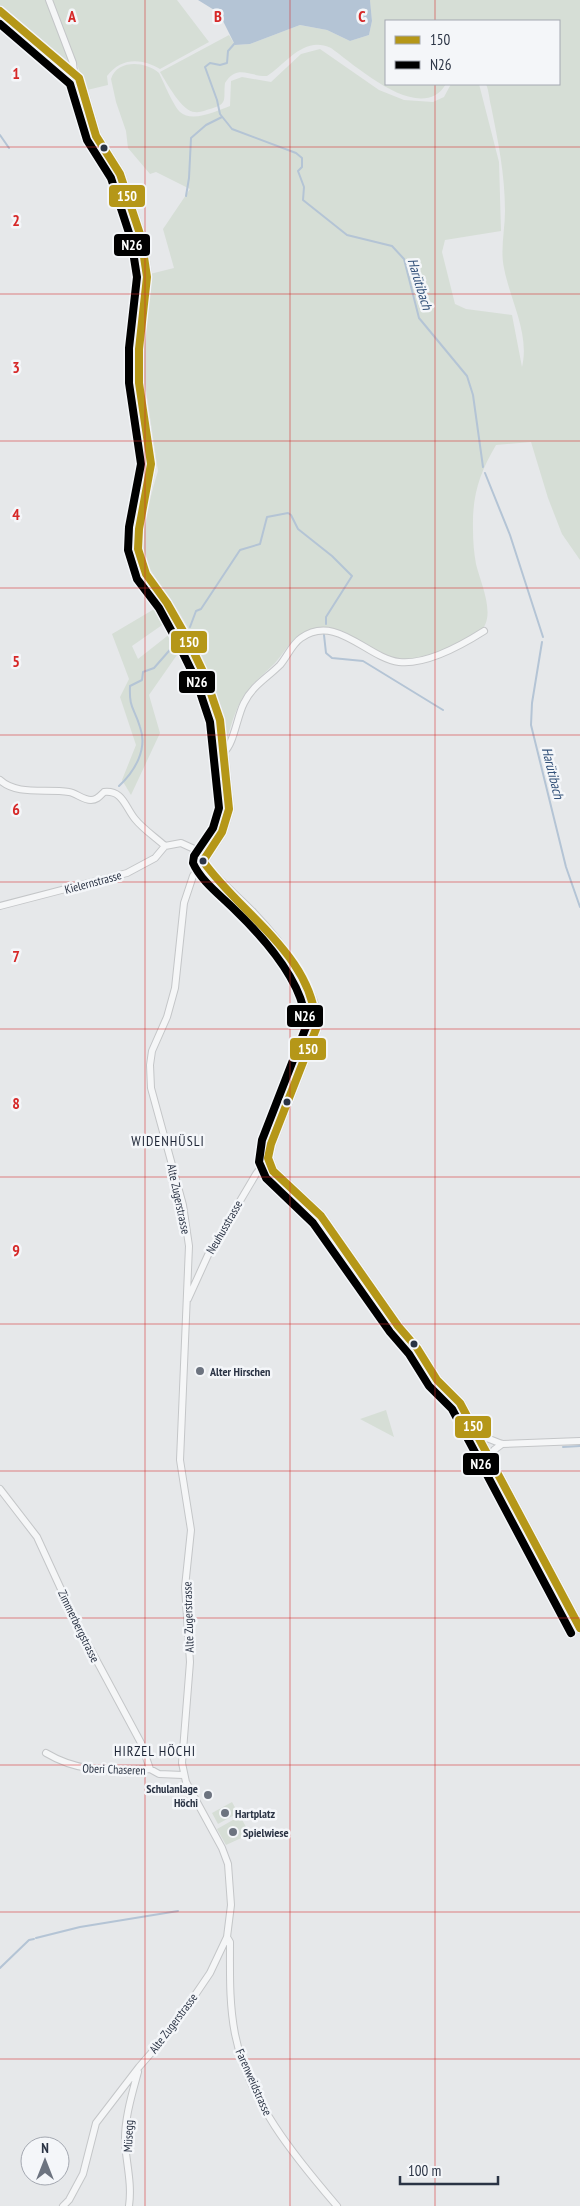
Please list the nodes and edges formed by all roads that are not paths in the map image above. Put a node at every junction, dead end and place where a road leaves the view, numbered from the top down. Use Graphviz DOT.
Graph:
graph roads {
  1 [pos="48,0"];
  2 [pos="0,10"];
  3 [pos="74,73"];
  4 [pos="484,631"];
  5 [pos="224,752"];
  6 [pos="0,780"];
  7 [pos="165,846"];
  8 [pos="204,857"];
  9 [pos="0,906"];
  10 [pos="268,1158"];
  11 [pos="187,1300"];
  12 [pos="479,1435"];
  13 [pos="580,1441"];
  14 [pos="502,1444"];
  15 [pos="490,1457"];
  16 [pos="0,1489"];
  17 [pos="580,1628"];
  18 [pos="46,1753"];
  19 [pos="150,1769"];
  20 [pos="183,1774"];
  21 [pos="227,1937"];
  22 [pos="139,2067"];
  23 [pos="63,2206"];
  24 [pos="129,2206"];
  25 [pos="337,2206"];
  1 -- 3 [label="street"];
  2 -- 3 [label="street"];
  3 -- 5 [label="street"];
  4 -- 5 [label="street"];
  5 -- 8 [label="street"];
  6 -- 7 [label="street"];
  7 -- 8 [label="street"];
  7 -- 9 [label="street, Kielernstrasse"];
  8 -- 10 [label="street"];
  8 -- 11 [label="street, Alte Zugerstrasse"];
  10 -- 11 [label="street, Neuhusstrasse"];
  10 -- 12 [label="street"];
  11 -- 20 [label="street, Alte Zugerstrasse"];
  12 -- 14 [label="street"];
  12 -- 15 [label="street"];
  13 -- 14 [label="street"];
  14 -- 15 [label="street"];
  15 -- 17 [label="street"];
  16 -- 19 [label="street, Zimmerbergstrasse"];
  18 -- 19 [label="street, Oberi Chaseren"];
  19 -- 20 [label="street, Oberi Chaseren"];
  20 -- 21 [label="street, Alte Zugerstrasse"];
  21 -- 22 [label="street, Alte Zugerstrasse"];
  21 -- 25 [label="street, Farenweidstrasse"];
  22 -- 23 [label="street, Alte Zugerstrasse"];
  22 -- 24 [label="street, Müsegg"];
}
